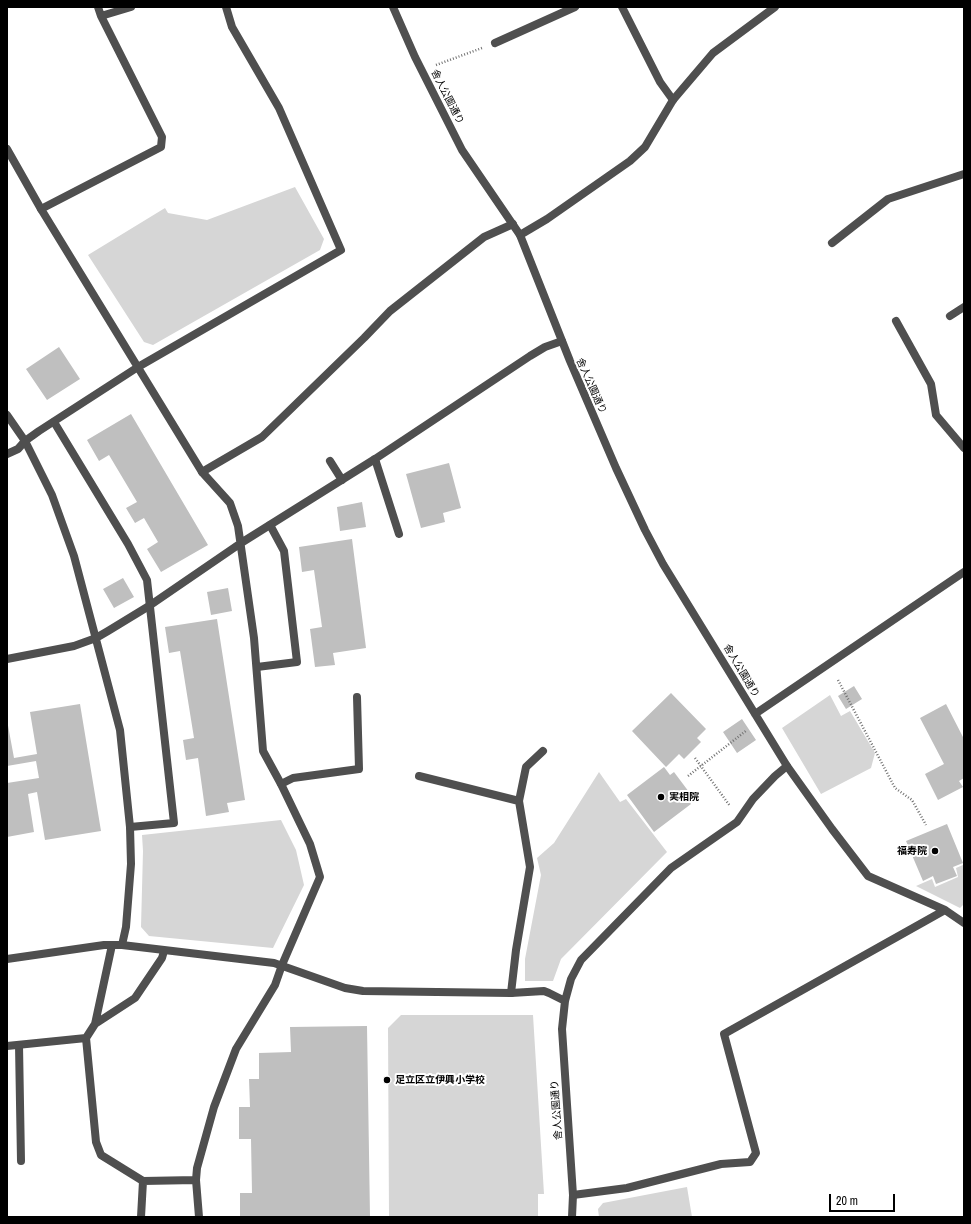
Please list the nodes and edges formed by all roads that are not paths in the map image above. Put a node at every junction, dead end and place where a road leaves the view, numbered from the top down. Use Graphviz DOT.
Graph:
graph roads {
  1 [pos="98,7"];
  2 [pos="131,7"];
  3 [pos="226,7"];
  4 [pos="393,7"];
  5 [pos="575,7"];
  6 [pos="622,7"];
  7 [pos="775,7"];
  8 [pos="101,16"];
  9 [pos="495,43"];
  10 [pos="673,100"];
  11 [pos="7,149"];
  12 [pos="964,174"];
  13 [pos="41,209"];
  14 [pos="514,224"];
  15 [pos="520,235"];
  16 [pos="832,243"];
  17 [pos="964,307"];
  18 [pos="950,316"];
  19 [pos="896,321"];
  20 [pos="562,340"];
  21 [pos="138,367"];
  22 [pos="7,415"];
  23 [pos="54,422"];
  24 [pos="25,441"];
  25 [pos="964,448"];
  26 [pos="7,454"];
  27 [pos="375,459"];
  28 [pos="330,461"];
  29 [pos="202,472"];
  30 [pos="342,480"];
  31 [pos="270,525"];
  32 [pos="398,534"];
  33 [pos="241,543"];
  34 [pos="964,572"];
  35 [pos="149,606"];
  36 [pos="96,638"];
  37 [pos="7,659"];
  38 [pos="257,667"];
  39 [pos="357,697"];
  40 [pos="755,714"];
  41 [pos="543,751"];
  42 [pos="787,766"];
  43 [pos="419,776"];
  44 [pos="281,784"];
  45 [pos="519,801"];
  46 [pos="130,827"];
  47 [pos="945,910"];
  48 [pos="964,923"];
  49 [pos="112,945"];
  50 [pos="122,945"];
  51 [pos="164,951"];
  52 [pos="7,959"];
  53 [pos="282,965"];
  54 [pos="511,992"];
  55 [pos="565,1002"];
  56 [pos="95,1024"];
  57 [pos="86,1038"];
  58 [pos="19,1045"];
  59 [pos="7,1046"];
  60 [pos="21,1161"];
  61 [pos="196,1180"];
  62 [pos="143,1181"];
  63 [pos="573,1195"];
  64 [pos="142,1217"];
  65 [pos="199,1217"];
  66 [pos="572,1217"];
  1 -- 8 [label="street"];
  2 -- 8 [label="street"];
  3 -- 21 [label="street"];
  4 -- 14 [label="street, 舎人公園通り"];
  5 -- 9 [label="street"];
  6 -- 10 [label="street"];
  7 -- 10 [label="street"];
  8 -- 13 [label="street"];
  10 -- 15 [label="street"];
  11 -- 13 [label="street"];
  12 -- 16 [label="street"];
  13 -- 21 [label="street"];
  14 -- 15 [label="street, 舎人公園通り"];
  14 -- 29 [label="street"];
  15 -- 20 [label="street, 舎人公園通り"];
  17 -- 18 [label="street"];
  19 -- 25 [label="street"];
  20 -- 27 [label="street"];
  20 -- 40 [label="street, 舎人公園通り"];
  21 -- 23 [label="street"];
  21 -- 29 [label="street"];
  22 -- 24 [label="street"];
  23 -- 24 [label="street"];
  23 -- 35 [label="street"];
  24 -- 26 [label="street"];
  24 -- 36 [label="street"];
  27 -- 30 [label="street"];
  27 -- 32 [label="street"];
  28 -- 30 [label="street"];
  29 -- 33 [label="street"];
  30 -- 31 [label="street"];
  31 -- 33 [label="street"];
  31 -- 38 [label="street"];
  33 -- 35 [label="street"];
  33 -- 38 [label="street"];
  34 -- 40 [label="street"];
  35 -- 36 [label="street"];
  35 -- 46 [label="street"];
  36 -- 37 [label="street"];
  36 -- 46 [label="street"];
  38 -- 44 [label="street"];
  39 -- 44 [label="street"];
  40 -- 42 [label="street, 舎人公園通り"];
  41 -- 45 [label="street"];
  42 -- 47 [label="street, 舎人公園通り"];
  42 -- 55 [label="street, 舎人公園通り"];
  43 -- 45 [label="street"];
  44 -- 53 [label="street"];
  45 -- 54 [label="street"];
  46 -- 50 [label="street"];
  47 -- 48 [label="street, 舎人公園通り"];
  47 -- 63 [label="street"];
  49 -- 50 [label="street"];
  49 -- 52 [label="street"];
  49 -- 56 [label="street"];
  50 -- 51 [label="street"];
  51 -- 53 [label="street"];
  51 -- 56 [label="street"];
  53 -- 54 [label="street"];
  53 -- 61 [label="street"];
  54 -- 55 [label="street"];
  55 -- 63 [label="street, 舎人公園通り"];
  56 -- 57 [label="street"];
  57 -- 58 [label="street"];
  57 -- 62 [label="street"];
  58 -- 59 [label="street"];
  58 -- 60 [label="street"];
  61 -- 62 [label="street"];
  61 -- 65 [label="street"];
  62 -- 64 [label="street"];
  63 -- 66 [label="street, 舎人公園通り"];
}
